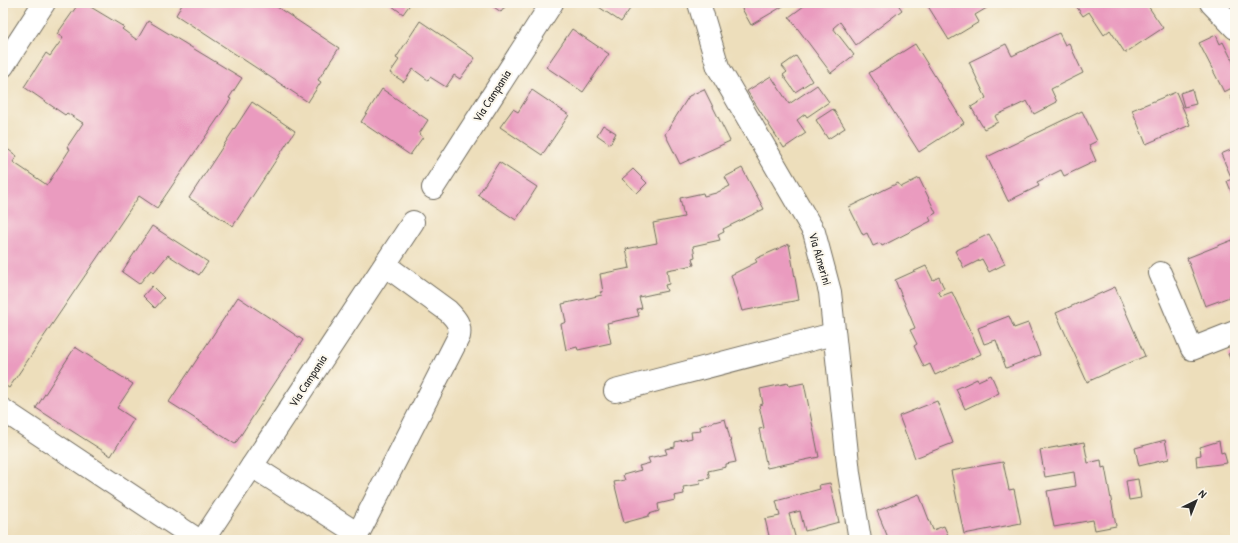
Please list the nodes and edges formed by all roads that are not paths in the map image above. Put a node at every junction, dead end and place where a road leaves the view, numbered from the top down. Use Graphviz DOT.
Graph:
graph roads {
  1 [pos="44,3"];
  2 [pos="552,3"];
  3 [pos="699,3"];
  4 [pos="1211,3"];
  5 [pos="1235,28"];
  6 [pos="3,66"];
  7 [pos="433,188"];
  8 [pos="413,222"];
  9 [pos="385,265"];
  10 [pos="1160,273"];
  11 [pos="1235,332"];
  12 [pos="833,334"];
  13 [pos="615,391"];
  14 [pos="3,410"];
  15 [pos="252,466"];
  16 [pos="198,540"];
  17 [pos="203,540"];
  18 [pos="860,540"];
  1 -- 6 [label="street"];
  2 -- 7 [label="street, Via Campania"];
  3 -- 12 [label="street, Via Almerini"];
  4 -- 5 [label="street"];
  8 -- 9 [label="street, Via Campania"];
  9 -- 15 [label="street, Via Campania"];
  9 -- 15 [label="street"];
  10 -- 11 [label="street"];
  12 -- 13 [label="street"];
  12 -- 18 [label="street, Via Almerini"];
  14 -- 16 [label="street"];
  15 -- 17 [label="street, Via Campania"];
}
